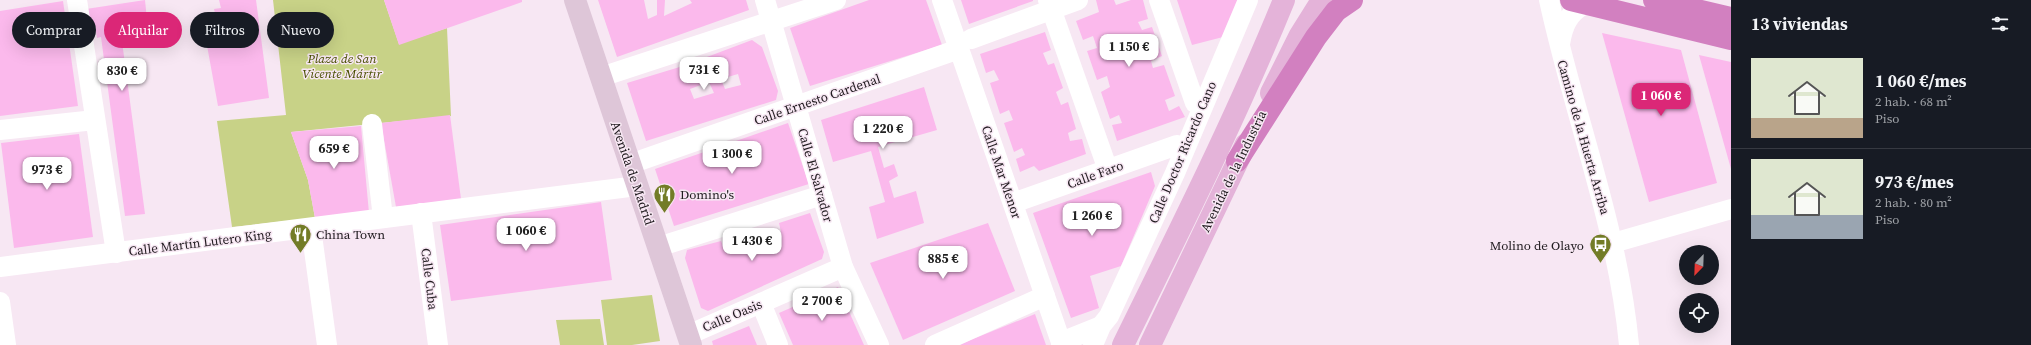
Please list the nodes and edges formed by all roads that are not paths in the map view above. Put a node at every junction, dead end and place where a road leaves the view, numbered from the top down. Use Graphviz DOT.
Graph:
graph roads {
  1 [pos="77,0"];
  2 [pos="575,0"];
  3 [pos="765,0"];
  4 [pos="836,0"];
  5 [pos="942,0"];
  6 [pos="1078,0"];
  7 [pos="1159,0"];
  8 [pos="1248,0"];
  9 [pos="1284,0"];
  10 [pos="1322,0"];
  11 [pos="1352,0"];
  12 [pos="1549,0"];
  13 [pos="1654,0"];
  14 [pos="1578,2"];
  15 [pos="1050,5"];
  16 [pos="1731,18"];
  17 [pos="771,21"];
  18 [pos="1731,39"];
  19 [pos="965,44"];
  20 [pos="1559,48"];
  21 [pos="601,77"];
  22 [pos="1195,103"];
  23 [pos="796,107"];
  24 [pos="96,120"];
  25 [pos="372,124"];
  26 [pos="0,130"];
  27 [pos="1177,145"];
  28 [pos="1237,161"];
  29 [pos="630,164"];
  30 [pos="1108,170"];
  31 [pos="637,186"];
  32 [pos="822,195"];
  33 [pos="1013,204"];
  34 [pos="1731,209"];
  35 [pos="421,214"];
  36 [pos="383,218"];
  37 [pos="311,228"];
  38 [pos="1613,243"];
  39 [pos="658,247"];
  40 [pos="116,253"];
  41 [pos="0,267"];
  42 [pos="843,267"];
  43 [pos="1045,296"];
  44 [pos="0,302"];
  45 [pos="761,303"];
  46 [pos="1101,326"];
  47 [pos="689,340"];
  48 [pos="1062,343"];
  49 [pos="6,345"];
  50 [pos="327,345"];
  51 [pos="438,345"];
  52 [pos="778,345"];
  53 [pos="879,345"];
  54 [pos="935,345"];
  55 [pos="1093,345"];
  56 [pos="1123,345"];
  57 [pos="1150,345"];
  58 [pos="1629,345"];
  1 -- 24 [label="street"];
  2 -- 21 [label="main road, Avenida de Madrid"];
  3 -- 17 [label="street, Calle El Salvador"];
  4 -- 17 [label="street"];
  5 -- 19 [label="street, Calle Mar Menor"];
  6 -- 15 [label="street, Calle Ernesto Cardenal"];
  7 -- 22 [label="street"];
  8 -- 46 [label="street, Calle Doctor Ricardo Cano"];
  9 -- 56 [label="main road, Avenida de la Industria"];
  10 -- 28 [label="main road, Avenida de la Industria"];
  11 -- 28 [label="highway"];
  12 -- 20 [label="street, Camino de la Huerta Arriba"];
  13 -- 16 [label="highway"];
  14 -- 18 [label="highway"];
  14 -- 20 [label="street"];
  15 -- 19 [label="street, Calle Ernesto Cardenal"];
  15 -- 30 [label="street"];
  17 -- 21 [label="street"];
  17 -- 23 [label="street, Calle El Salvador"];
  19 -- 23 [label="street, Calle Ernesto Cardenal"];
  19 -- 33 [label="street, Calle Mar Menor"];
  20 -- 38 [label="street, Camino de la Huerta Arriba"];
  21 -- 29 [label="main road, Avenida de Madrid"];
  23 -- 29 [label="street, Calle Ernesto Cardenal"];
  23 -- 32 [label="street, Calle El Salvador"];
  24 -- 26 [label="street"];
  24 -- 40 [label="street"];
  25 -- 36 [label="street"];
  27 -- 30 [label="street, Calle Faro"];
  28 -- 57 [label="main road, Avenida de la Industria"];
  29 -- 31 [label="main road, Avenida de Madrid"];
  30 -- 33 [label="street, Calle Faro"];
  31 -- 35 [label="street, Calle Martín Lutero King"];
  31 -- 39 [label="main road, Avenida de Madrid"];
  32 -- 39 [label="street"];
  32 -- 42 [label="street, Calle El Salvador"];
  33 -- 43 [label="street, Calle Mar Menor"];
  34 -- 38 [label="street"];
  35 -- 36 [label="street, Calle Martín Lutero King"];
  35 -- 51 [label="street, Calle Cuba"];
  36 -- 37 [label="street, Calle Martín Lutero King"];
  37 -- 40 [label="street, Calle Martín Lutero King"];
  37 -- 50 [label="street"];
  38 -- 58 [label="street, Camino de la Huerta Arriba"];
  39 -- 47 [label="main road, Avenida de Madrid"];
  40 -- 41 [label="street, Calle Martín Lutero King"];
  42 -- 45 [label="street, Calle Oasis"];
  42 -- 53 [label="street, Calle El Salvador"];
  43 -- 48 [label="street, Calle Mar Menor"];
  43 -- 54 [label="street"];
  44 -- 49 [label="street"];
  45 -- 47 [label="street, Calle Oasis"];
  45 -- 52 [label="street"];
  46 -- 48 [label="street"];
  46 -- 55 [label="street, Calle Doctor Ricardo Cano"];
}
